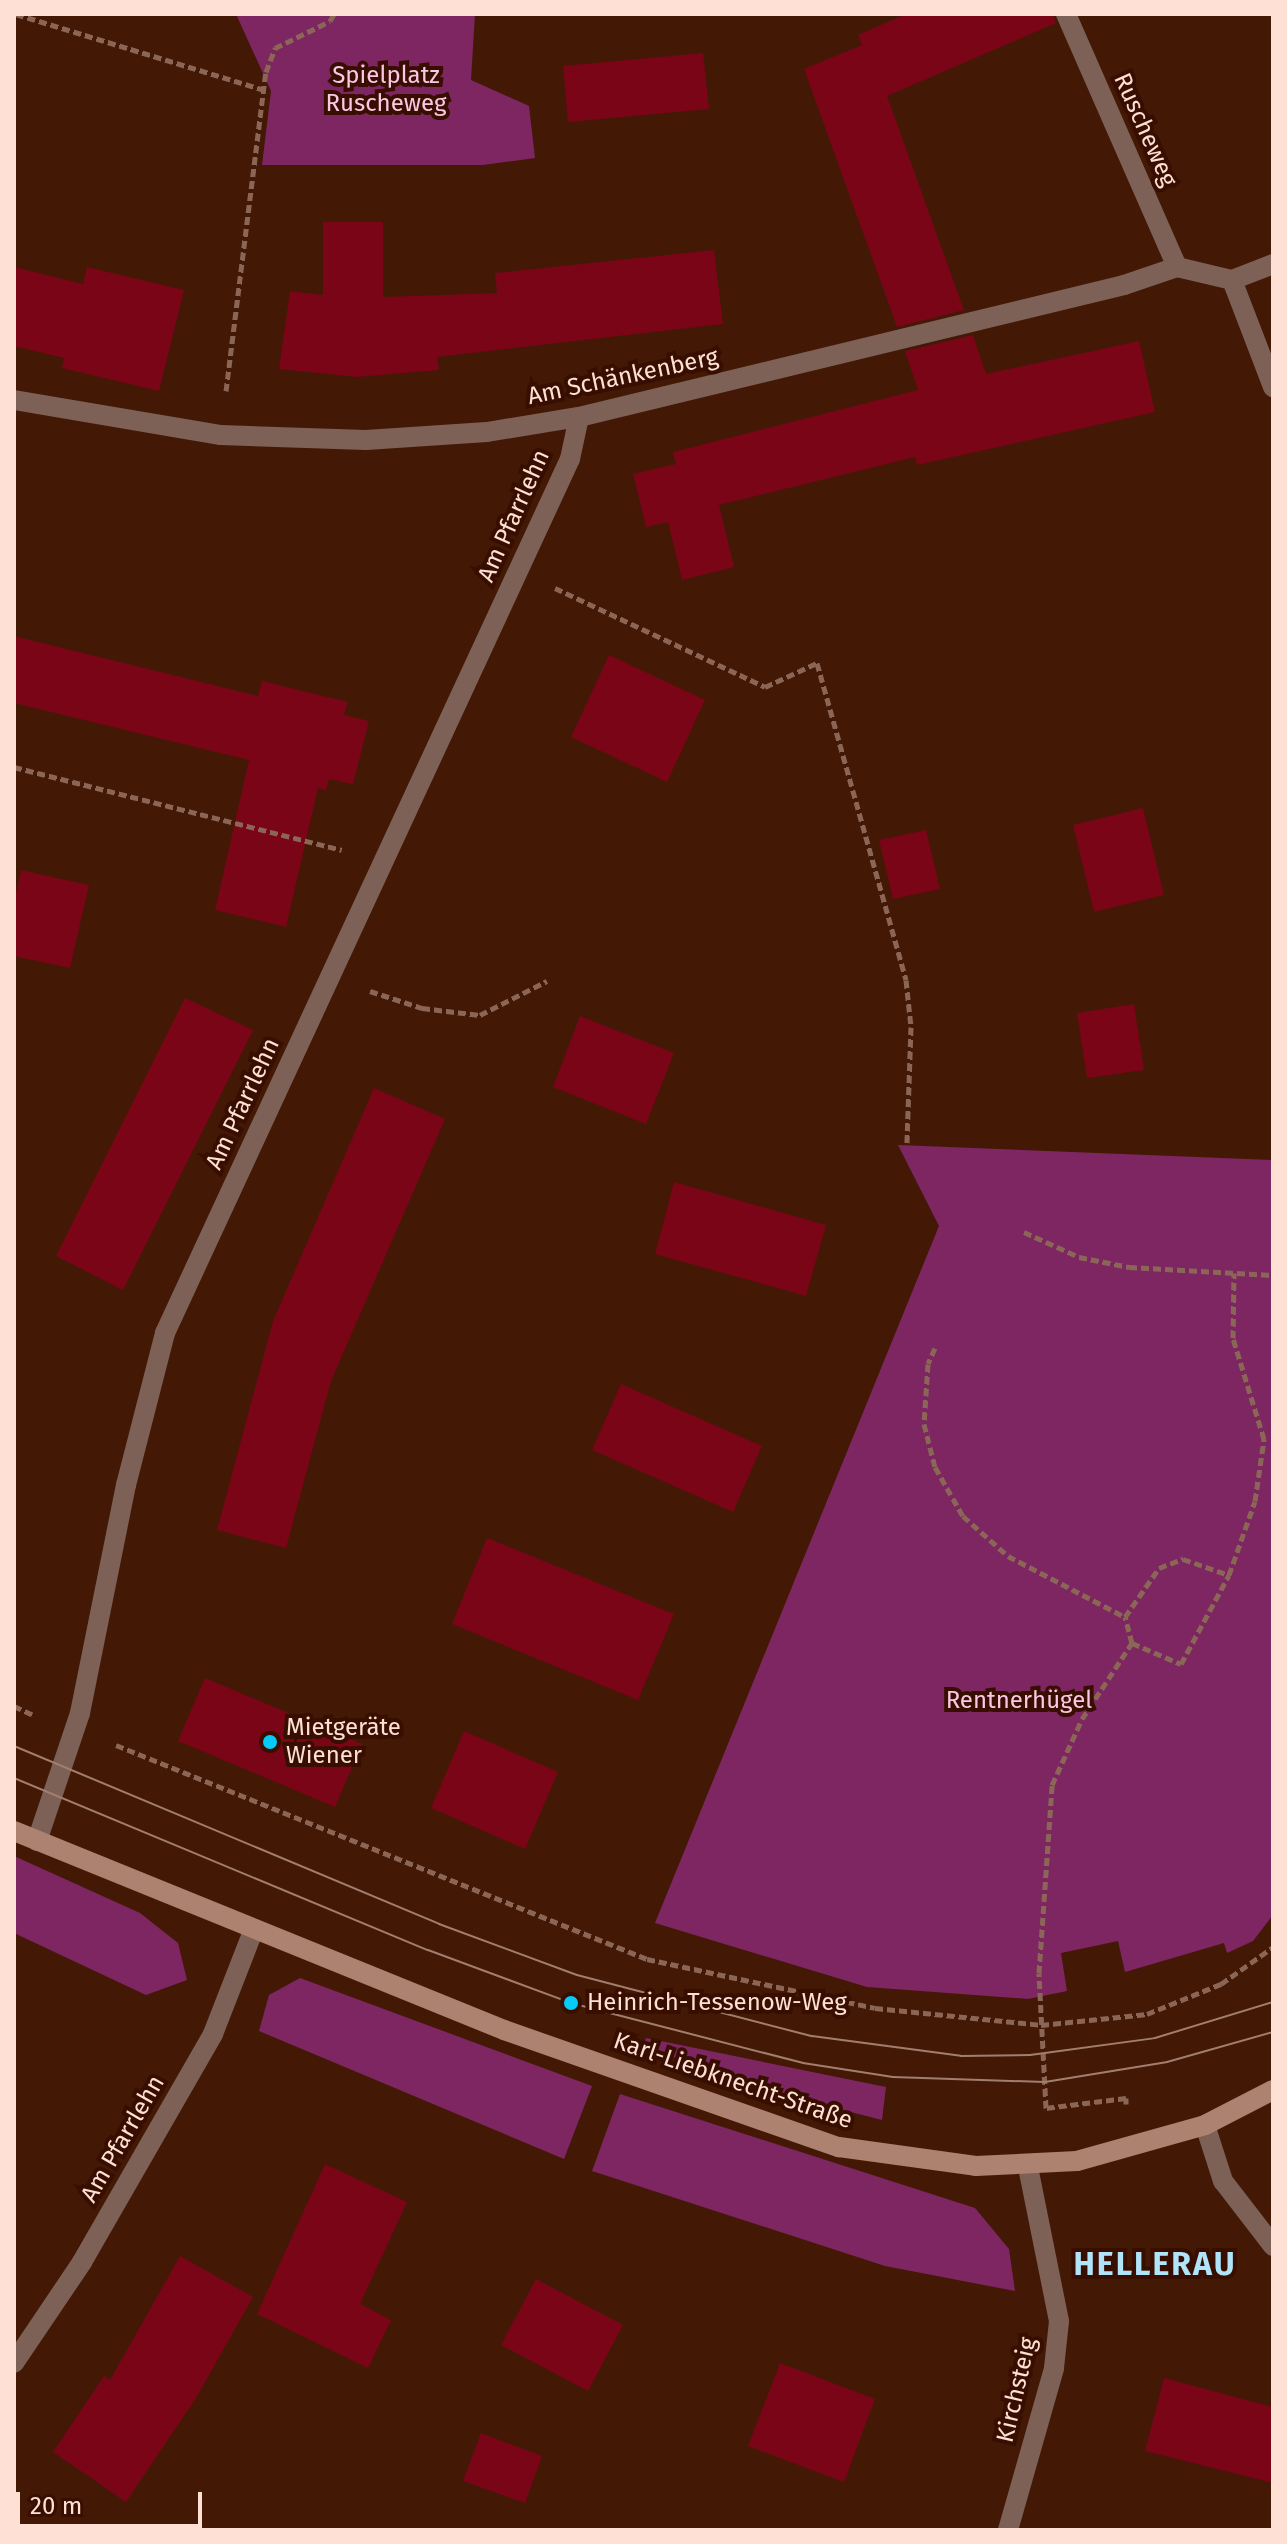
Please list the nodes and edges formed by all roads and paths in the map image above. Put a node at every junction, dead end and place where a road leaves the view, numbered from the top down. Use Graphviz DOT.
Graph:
graph roads {
  1 [pos="16,14"];
  2 [pos="334,14"];
  3 [pos="1066,14"];
  4 [pos="264,90"];
  5 [pos="1273,264"];
  6 [pos="1177,267"];
  7 [pos="1232,280"];
  8 [pos="1273,387"];
  9 [pos="14,400"];
  10 [pos="224,408"];
  11 [pos="579,417"];
  12 [pos="548,585"];
  13 [pos="14,767"];
  14 [pos="317,843"];
  15 [pos="547,981"];
  16 [pos="359,986"];
  17 [pos="907,1144"];
  18 [pos="1024,1232"];
  19 [pos="1234,1273"];
  20 [pos="1273,1275"];
  21 [pos="935,1348"];
  22 [pos="1229,1575"];
  23 [pos="1125,1617"];
  24 [pos="1132,1643"];
  25 [pos="14,1706"];
  26 [pos="74,1732"];
  27 [pos="14,1831"];
  28 [pos="37,1841"];
  29 [pos="254,1929"];
  30 [pos="1273,1947"];
  31 [pos="1041,2025"];
  32 [pos="1273,2090"];
  33 [pos="1108,2099"];
  34 [pos="1205,2125"];
  35 [pos="1028,2167"];
  36 [pos="1273,2246"];
  37 [pos="14,2363"];
  38 [pos="1008,2530"];
  1 -- 4 [label="path"];
  2 -- 4 [label="path"];
  3 -- 6 [label="street, Ruscheweg"];
  4 -- 10 [label="path"];
  5 -- 7 [label="street"];
  6 -- 7 [label="street"];
  6 -- 11 [label="street, Am Schänkenberg"];
  7 -- 8 [label="street"];
  9 -- 11 [label="street, Am Schänkenberg"];
  11 -- 26 [label="street, Am Pfarrlehn"];
  12 -- 17 [label="path"];
  13 -- 14 [label="path"];
  15 -- 16 [label="path"];
  18 -- 19 [label="path"];
  19 -- 20 [label="path"];
  19 -- 22 [label="path"];
  21 -- 23 [label="path"];
  22 -- 23 [label="path"];
  22 -- 24 [label="path"];
  23 -- 24 [label="path"];
  24 -- 31 [label="path"];
  25 -- 26 [label="path"];
  26 -- 28 [label="street, Am Pfarrlehn"];
  26 -- 31 [label="path"];
  27 -- 28 [label="street, Karl-Liebknecht-Straße"];
  28 -- 29 [label="street, Karl-Liebknecht-Straße"];
  29 -- 35 [label="street, Karl-Liebknecht-Straße"];
  29 -- 37 [label="street, Am Pfarrlehn"];
  30 -- 31 [label="path"];
  31 -- 33 [label="path"];
  32 -- 34 [label="street, Karl-Liebknecht-Straße"];
  34 -- 35 [label="street, Karl-Liebknecht-Straße"];
  34 -- 36 [label="street"];
  35 -- 38 [label="street, Kirchsteig"];
}
